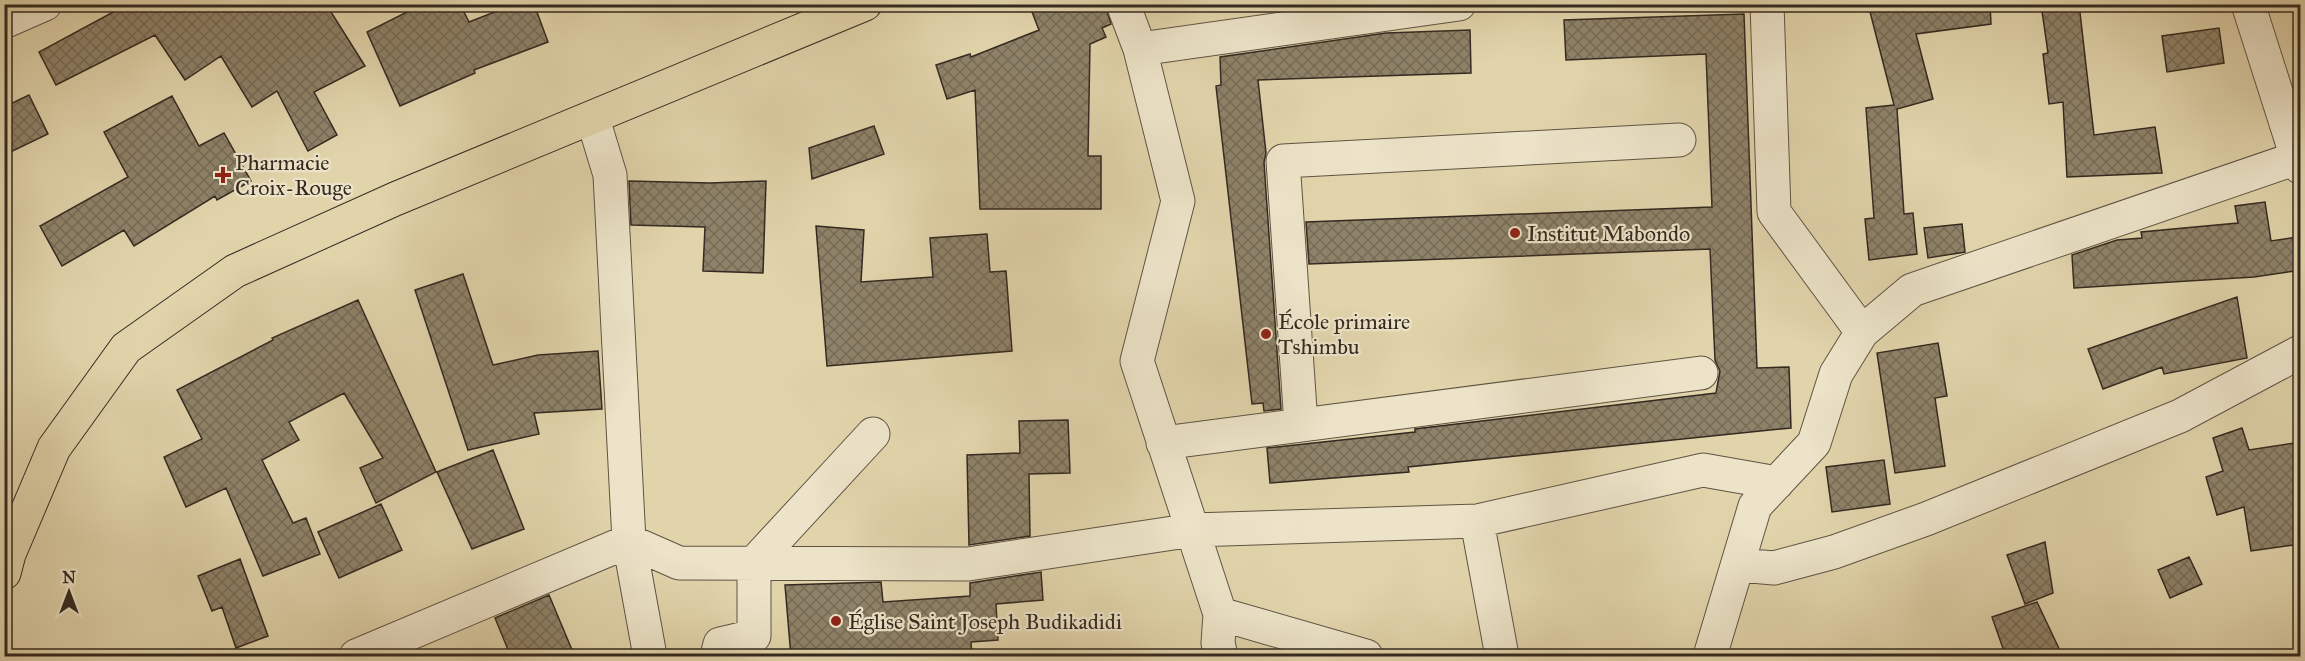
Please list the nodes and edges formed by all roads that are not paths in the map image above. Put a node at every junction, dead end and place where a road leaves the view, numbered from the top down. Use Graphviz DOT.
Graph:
graph roads {
  1 [pos="45,4"];
  2 [pos="866,4"];
  3 [pos="1123,4"];
  4 [pos="1459,4"];
  5 [pos="1767,4"];
  6 [pos="2247,4"];
  7 [pos="4,22"];
  8 [pos="1140,49"];
  9 [pos="593,119"];
  10 [pos="1679,140"];
  11 [pos="2299,162"];
  12 [pos="1862,332"];
  13 [pos="2301,352"];
  14 [pos="1701,373"];
  15 [pos="1301,424"];
  16 [pos="873,434"];
  17 [pos="1163,443"];
  18 [pos="1777,483"];
  19 [pos="1478,521"];
  20 [pos="1193,531"];
  21 [pos="629,541"];
  22 [pos="754,563"];
  23 [pos="1739,565"];
  24 [pos="4,573"];
  25 [pos="1220,614"];
  26 [pos="356,657"];
  27 [pos="650,657"];
  28 [pos="717,657"];
  29 [pos="1221,657"];
  30 [pos="1366,657"];
  31 [pos="1502,657"];
  32 [pos="1710,657"];
  1 -- 7 [label="street"];
  2 -- 9 [label="highway"];
  3 -- 8 [label="street"];
  4 -- 8 [label="street"];
  5 -- 12 [label="street"];
  6 -- 11 [label="street"];
  8 -- 17 [label="street"];
  9 -- 21 [label="street"];
  9 -- 24 [label="highway"];
  10 -- 15 [label="street"];
  11 -- 12 [label="street"];
  12 -- 18 [label="street"];
  13 -- 23 [label="street"];
  14 -- 15 [label="street"];
  15 -- 17 [label="street"];
  16 -- 22 [label="street"];
  17 -- 20 [label="street"];
  18 -- 19 [label="street"];
  18 -- 23 [label="street"];
  19 -- 20 [label="street"];
  19 -- 31 [label="street"];
  20 -- 22 [label="street"];
  20 -- 25 [label="street"];
  21 -- 22 [label="street"];
  21 -- 26 [label="street"];
  21 -- 27 [label="street"];
  22 -- 28 [label="street"];
  23 -- 32 [label="street"];
  25 -- 29 [label="street"];
  25 -- 30 [label="street"];
}
